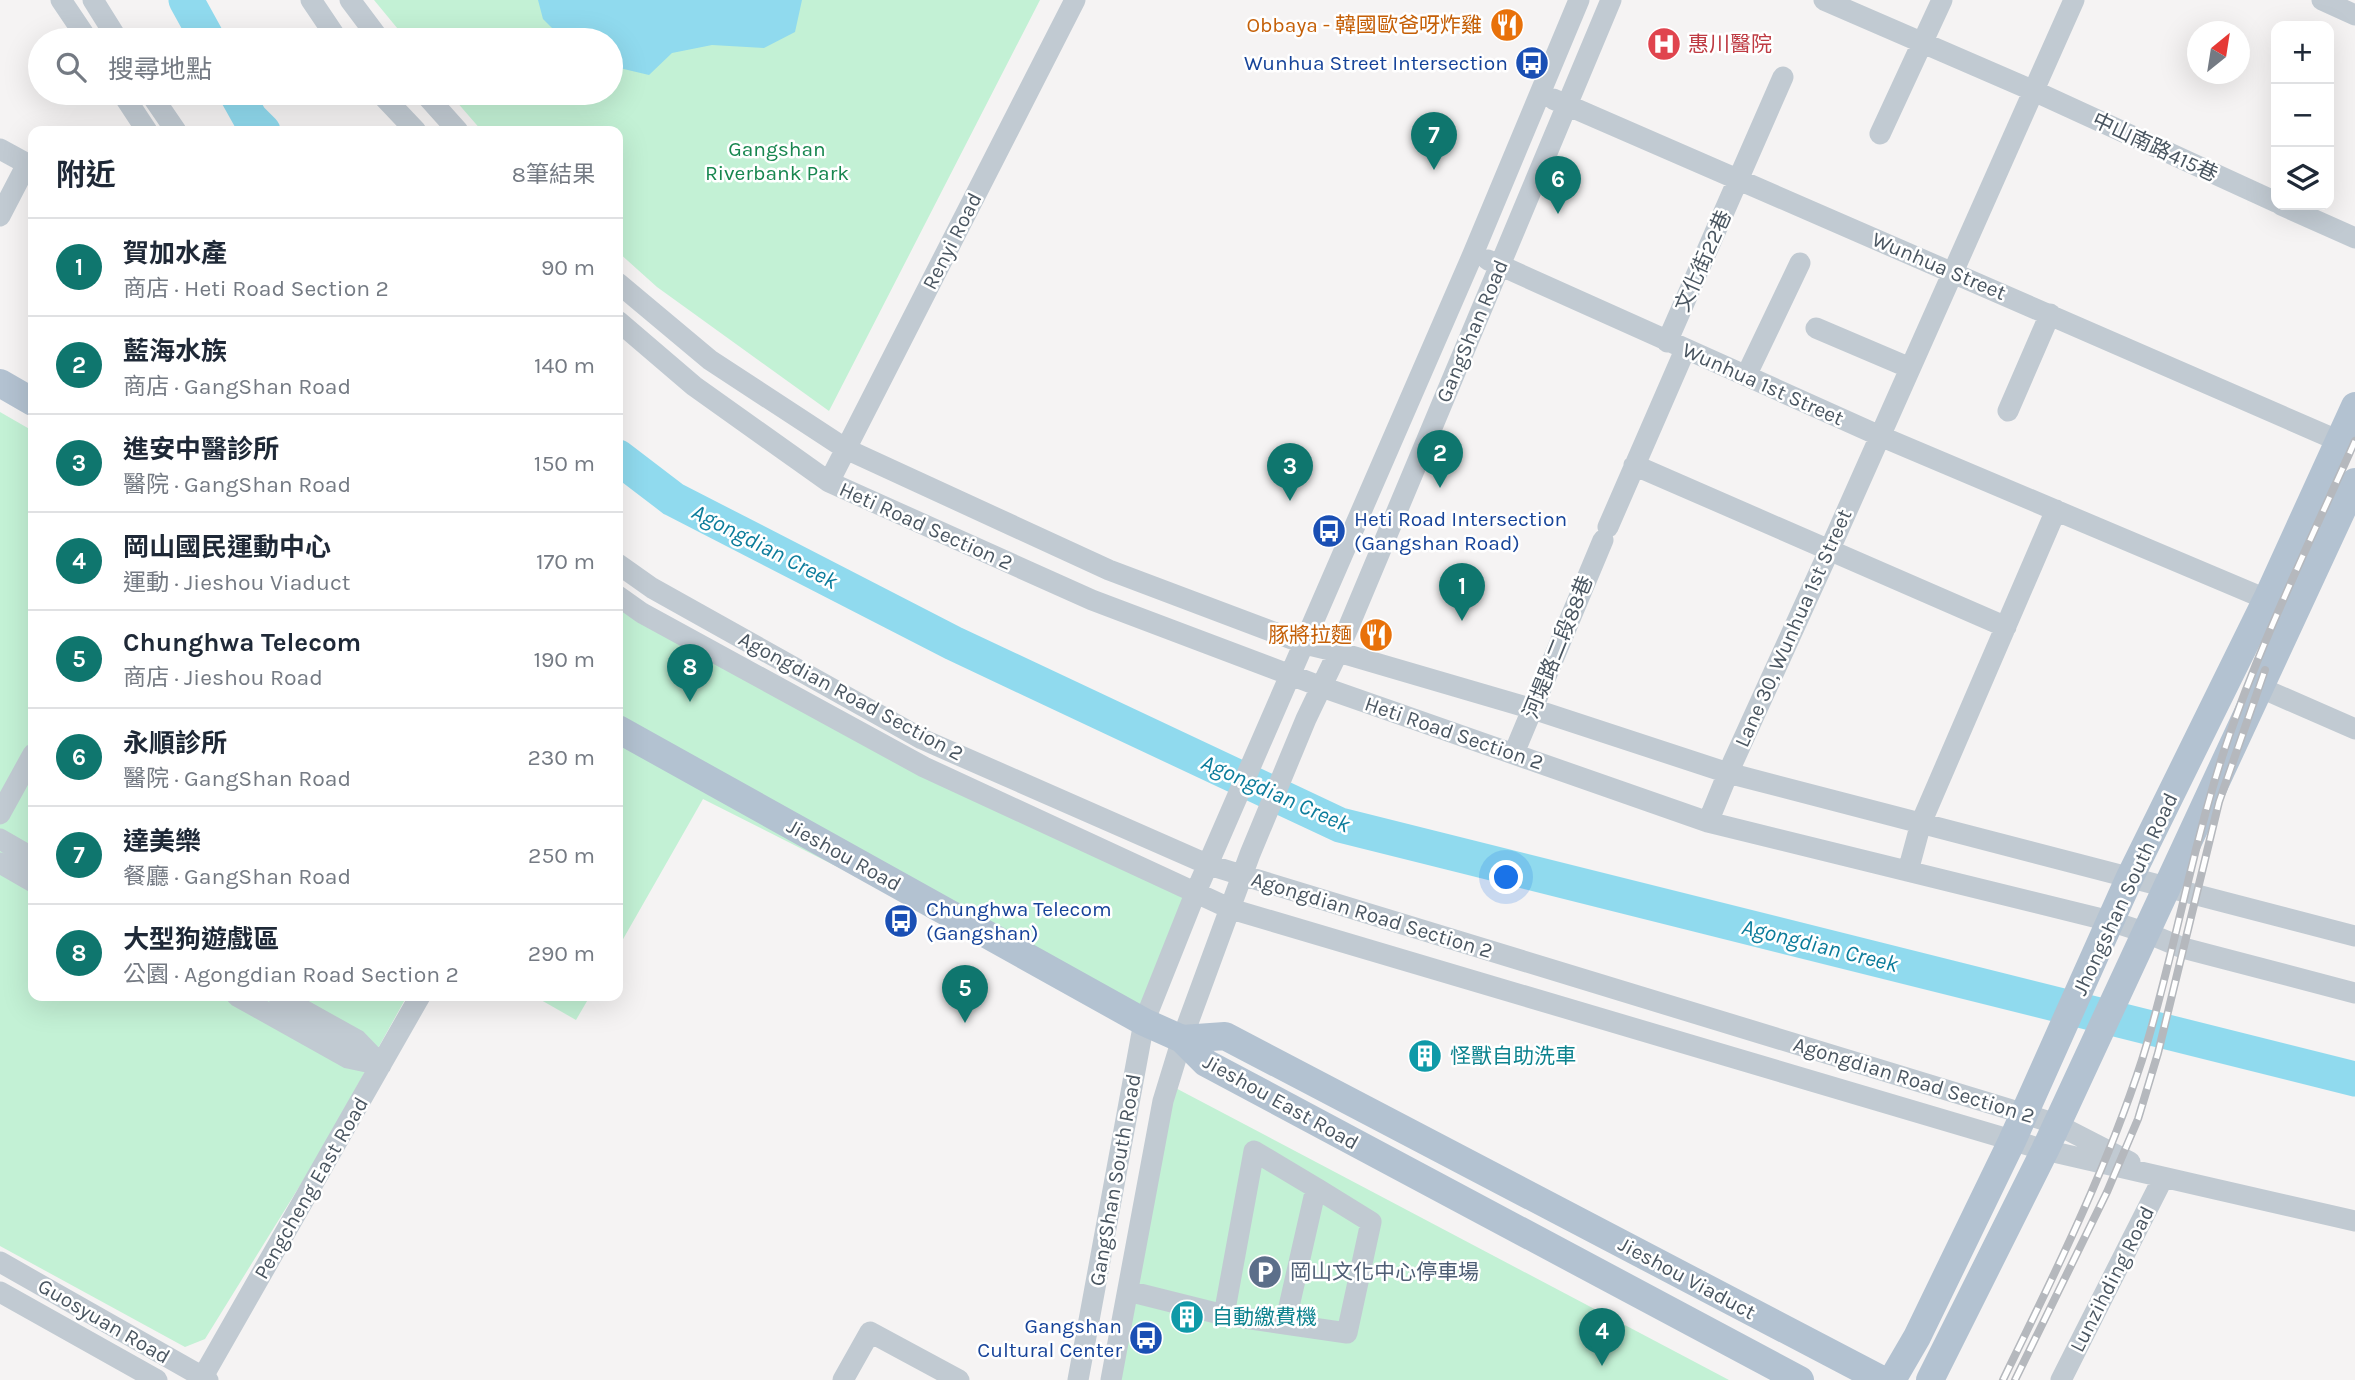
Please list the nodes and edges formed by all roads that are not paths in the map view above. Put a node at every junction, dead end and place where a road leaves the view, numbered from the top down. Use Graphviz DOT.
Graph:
graph roads {
  1 [pos="61,0"];
  2 [pos="93,0"];
  3 [pos="311,0"];
  4 [pos="350,0"];
  5 [pos="1075,0"];
  6 [pos="1579,0"];
  7 [pos="1611,0"];
  8 [pos="1824,0"];
  9 [pos="1942,0"];
  10 [pos="2074,0"];
  11 [pos="2322,0"];
  12 [pos="2355,15"];
  13 [pos="80,28"];
  14 [pos="110,28"];
  15 [pos="330,28"];
  16 [pos="371,28"];
  17 [pos="1923,42"];
  18 [pos="1783,76"];
  19 [pos="2034,92"];
  20 [pos="1538,93"];
  21 [pos="130,105"];
  22 [pos="158,105"];
  23 [pos="391,105"];
  24 [pos="435,105"];
  25 [pos="1566,105"];
  26 [pos="144,126"];
  27 [pos="173,126"];
  28 [pos="411,126"];
  29 [pos="454,126"];
  30 [pos="1880,134"];
  31 [pos="0,149"];
  32 [pos="28,165"];
  33 [pos="28,169"];
  34 [pos="1739,180"];
  35 [pos="2271,200"];
  36 [pos="2292,210"];
  37 [pos="0,216"];
  38 [pos="2355,239"];
  39 [pos="1473,254"];
  40 [pos="1800,263"];
  41 [pos="1499,265"];
  42 [pos="1953,272"];
  43 [pos="623,287"];
  44 [pos="2050,314"];
  45 [pos="623,325"];
  46 [pos="1816,328"];
  47 [pos="1676,346"];
  48 [pos="1910,368"];
  49 [pos="1746,376"];
  50 [pos="0,383"];
  51 [pos="28,399"];
  52 [pos="2355,406"];
  53 [pos="2008,411"];
  54 [pos="1880,436"];
  55 [pos="2339,441"];
  56 [pos="846,449"];
  57 [pos="1634,465"];
  58 [pos="829,482"];
  59 [pos="2355,482"];
  60 [pos="2056,510"];
  61 [pos="1829,551"];
  62 [pos="623,568"];
  63 [pos="2267,599"];
  64 [pos="623,600"];
  65 [pos="2294,611"];
  66 [pos="2006,627"];
  67 [pos="1305,644"];
  68 [pos="1338,652"];
  69 [pos="1290,674"];
  70 [pos="1322,687"];
  71 [pos="2259,687"];
  72 [pos="1533,709"];
  73 [pos="2355,729"];
  74 [pos="623,732"];
  75 [pos="1514,754"];
  76 [pos="28,763"];
  77 [pos="1728,773"];
  78 [pos="0,814"];
  79 [pos="1708,822"];
  80 [pos="1921,823"];
  81 [pos="0,839"];
  82 [pos="28,855"];
  83 [pos="0,863"];
  84 [pos="1209,865"];
  85 [pos="1908,871"];
  86 [pos="1243,876"];
  87 [pos="2130,877"];
  88 [pos="28,879"];
  89 [pos="2168,888"];
  90 [pos="1195,894"];
  91 [pos="1231,909"];
  92 [pos="2147,933"];
  93 [pos="2105,934"];
  94 [pos="2355,936"];
  95 [pos="2355,993"];
  96 [pos="246,1001"];
  97 [pos="287,1001"];
  98 [pos="416,1001"];
  99 [pos="1144,1021"];
  100 [pos="1182,1039"];
  101 [pos="381,1065"];
  102 [pos="2027,1109"];
  103 [pos="2059,1119"];
  104 [pos="2012,1141"];
  105 [pos="2045,1150"];
  106 [pos="1492,1176"];
  107 [pos="2163,1178"];
  108 [pos="1316,1188"];
  109 [pos="1466,1202"];
  110 [pos="2355,1221"];
  111 [pos="0,1262"];
  112 [pos="1129,1286"];
  113 [pos="0,1292"];
  114 [pos="1225,1308"];
  115 [pos="1285,1324"];
  116 [pos="204,1379"];
  117 [pos="157,1380"];
  118 [pos="843,1380"];
  119 [pos="960,1380"];
  120 [pos="1078,1380"];
  121 [pos="1111,1380"];
  122 [pos="1800,1380"];
  123 [pos="1882,1380"];
  124 [pos="1892,1380"];
  125 [pos="1930,1380"];
  126 [pos="2061,1380"];
  1 -- 13 [label="street"];
  2 -- 14 [label="street"];
  3 -- 15 [label="street"];
  4 -- 16 [label="street"];
  5 -- 56 [label="street, Renyi Road"];
  6 -- 20 [label="street, GangShan Road"];
  7 -- 25 [label="street, GangShan Road"];
  8 -- 17 [label="street, 中山南路415巷"];
  9 -- 17 [label="street"];
  10 -- 19 [label="street, Lane 30, Wunhua 1st Street"];
  11 -- 12 [label="street"];
  17 -- 19 [label="street, 中山南路415巷"];
  17 -- 30 [label="street"];
  18 -- 34 [label="street, 文化街22巷"];
  19 -- 35 [label="street, 中山南路415巷"];
  19 -- 42 [label="street, Lane 30, Wunhua 1st Street"];
  20 -- 25 [label="street, Wunhua Street"];
  20 -- 39 [label="street, GangShan Road"];
  21 -- 26 [label="street"];
  22 -- 27 [label="street"];
  23 -- 28 [label="street"];
  24 -- 29 [label="street"];
  25 -- 34 [label="street, Wunhua Street"];
  25 -- 41 [label="street, GangShan Road"];
  31 -- 32 [label="street"];
  33 -- 37 [label="street"];
  34 -- 42 [label="street, Wunhua Street"];
  34 -- 47 [label="street, 文化街22巷"];
  36 -- 38 [label="street"];
  39 -- 41 [label="street, Wunhua 1st Street"];
  39 -- 67 [label="street, GangShan Road"];
  40 -- 49 [label="street"];
  41 -- 47 [label="street, Wunhua 1st Street"];
  41 -- 68 [label="street, GangShan Road"];
  42 -- 44 [label="street, Wunhua Street"];
  42 -- 48 [label="street, Lane 30, Wunhua 1st Street"];
  43 -- 56 [label="street, Heti Road Section 2"];
  44 -- 53 [label="street"];
  44 -- 55 [label="street, Wunhua Street"];
  45 -- 58 [label="street, Heti Road Section 2"];
  46 -- 48 [label="street"];
  47 -- 49 [label="street, Wunhua 1st Street"];
  47 -- 57 [label="street, 文化街22巷"];
  48 -- 54 [label="street, Lane 30, Wunhua 1st Street"];
  49 -- 54 [label="street, Wunhua 1st Street"];
  50 -- 51 [label="main road"];
  52 -- 55 [label="main road, Jhongshan South Road"];
  54 -- 60 [label="street, Wunhua 1st Street"];
  54 -- 61 [label="street, Lane 30, Wunhua 1st Street"];
  55 -- 63 [label="main road, Jhongshan South Road"];
  56 -- 58 [label="street, Renyi Road"];
  56 -- 67 [label="street, Heti Road Section 2"];
  57 -- 61 [label="street"];
  57 -- 72 [label="street, 河堤路二段88巷"];
  58 -- 69 [label="street, Heti Road Section 2"];
  59 -- 65 [label="main road, Jhongshan South Road"];
  60 -- 63 [label="street, Wunhua 1st Street"];
  60 -- 66 [label="street"];
  61 -- 66 [label="street"];
  61 -- 77 [label="street, Lane 30, Wunhua 1st Street"];
  62 -- 84 [label="street, Agongdian Road Section 2"];
  63 -- 65 [label="street, Wunhua 1st Street"];
  63 -- 87 [label="main road, Jhongshan South Road"];
  64 -- 90 [label="street, Agongdian Road Section 2"];
  65 -- 71 [label="main road, Jhongshan South Road"];
  66 -- 80 [label="street"];
  67 -- 68 [label="street, Heti Road Section 2"];
  67 -- 69 [label="street, GangShan Road"];
  68 -- 70 [label="street, GangShan Road"];
  68 -- 72 [label="street, Heti Road Section 2"];
  69 -- 70 [label="street, Heti Road Section 2"];
  69 -- 84 [label="street, GangShan Road"];
  70 -- 75 [label="street, Heti Road Section 2"];
  70 -- 86 [label="street, GangShan Road"];
  71 -- 73 [label="street"];
  71 -- 89 [label="main road, Jhongshan South Road"];
  72 -- 75 [label="street, 河堤路二段88巷"];
  72 -- 77 [label="street, Heti Road Section 2"];
  74 -- 99 [label="main road, Jieshou Road"];
  75 -- 79 [label="street, Heti Road Section 2"];
  76 -- 78 [label="street"];
  77 -- 79 [label="street, Lane 30, Wunhua 1st Street"];
  77 -- 80 [label="street, Heti Road Section 2"];
  79 -- 85 [label="street, Heti Road Section 2"];
  80 -- 85 [label="street"];
  80 -- 87 [label="street, Heti Road Section 2"];
  81 -- 82 [label="street"];
  83 -- 88 [label="street"];
  84 -- 86 [label="street, Agongdian Road Section 2"];
  84 -- 90 [label="street"];
  85 -- 93 [label="street, Heti Road Section 2"];
  86 -- 91 [label="street"];
  86 -- 102 [label="street, Agongdian Road Section 2"];
  87 -- 89 [label="street, Heti Road Section 2"];
  87 -- 93 [label="main road, Jhongshan South Road"];
  89 -- 92 [label="main road, Jhongshan South Road"];
  89 -- 94 [label="street, Heti Road Section 2"];
  90 -- 91 [label="street, Agongdian Road Section 2"];
  90 -- 99 [label="street"];
  91 -- 100 [label="street"];
  91 -- 104 [label="street, Agongdian Road Section 2"];
  92 -- 93 [label="street, Heti Road Section 2"];
  92 -- 95 [label="street, Heti Road Section 2"];
  92 -- 103 [label="main road, Jhongshan South Road"];
  93 -- 102 [label="main road, Jhongshan South Road"];
  96 -- 101 [label="street"];
  97 -- 101 [label="street"];
  98 -- 101 [label="street, Pengcheng East Road"];
  99 -- 100 [label="main road, Jieshou Road"];
  99 -- 120 [label="street, GangShan South Road"];
  100 -- 106 [label="main road, Jieshou East Road"];
  100 -- 109 [label="main road, Jieshou East Road"];
  100 -- 112 [label="street, GangShan South Road"];
  101 -- 116 [label="street, Pengcheng East Road"];
  102 -- 103 [label="street, Agongdian Road Section 2"];
  102 -- 104 [label="main road, Jhongshan South Road"];
  103 -- 105 [label="main road, Jhongshan South Road"];
  103 -- 107 [label="street, Agongdian Road Section 2"];
  104 -- 105 [label="street, Agongdian Road Section 2"];
  104 -- 124 [label="main road, Jhongshan South Road"];
  105 -- 107 [label="street, Agongdian Road Section 2"];
  105 -- 125 [label="main road, Jhongshan South Road"];
  106 -- 123 [label="main road, Jieshou Viaduct"];
  107 -- 110 [label="street, Agongdian Road Section 2"];
  107 -- 126 [label="street, Lunzihding Road"];
  108 -- 114 [label="street"];
  108 -- 115 [label="street"];
  108 -- 115 [label="street"];
  109 -- 122 [label="main road, Jieshou Viaduct"];
  111 -- 116 [label="street, Guosyuan Road"];
  112 -- 114 [label="street"];
  112 -- 121 [label="street, GangShan South Road"];
  113 -- 117 [label="street, Guosyuan Road"];
  114 -- 115 [label="street"];
  118 -- 119 [label="street"];
}
